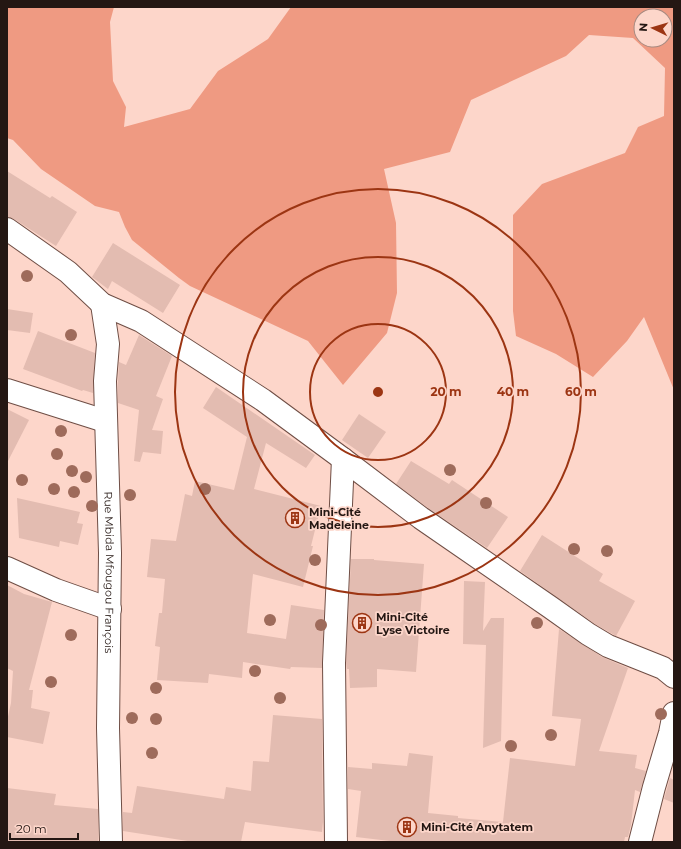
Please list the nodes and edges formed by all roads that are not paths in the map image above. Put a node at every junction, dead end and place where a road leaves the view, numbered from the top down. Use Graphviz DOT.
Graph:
graph roads {
  1 [pos="7,229"];
  2 [pos="102,304"];
  3 [pos="7,390"];
  4 [pos="105,421"];
  5 [pos="343,459"];
  6 [pos="7,568"];
  7 [pos="110,609"];
  8 [pos="674,677"];
  9 [pos="674,713"];
  10 [pos="111,842"];
  11 [pos="336,842"];
  12 [pos="640,842"];
  1 -- 2 [label="street"];
  2 -- 4 [label="street, Rue Mbida Mfougou François"];
  2 -- 5 [label="street"];
  3 -- 4 [label="street"];
  4 -- 7 [label="street, Rue Mbida Mfougou François"];
  5 -- 8 [label="street"];
  5 -- 11 [label="street"];
  6 -- 7 [label="street"];
  7 -- 10 [label="street, Rue Mbida Mfougou François"];
  9 -- 12 [label="street"];
}
